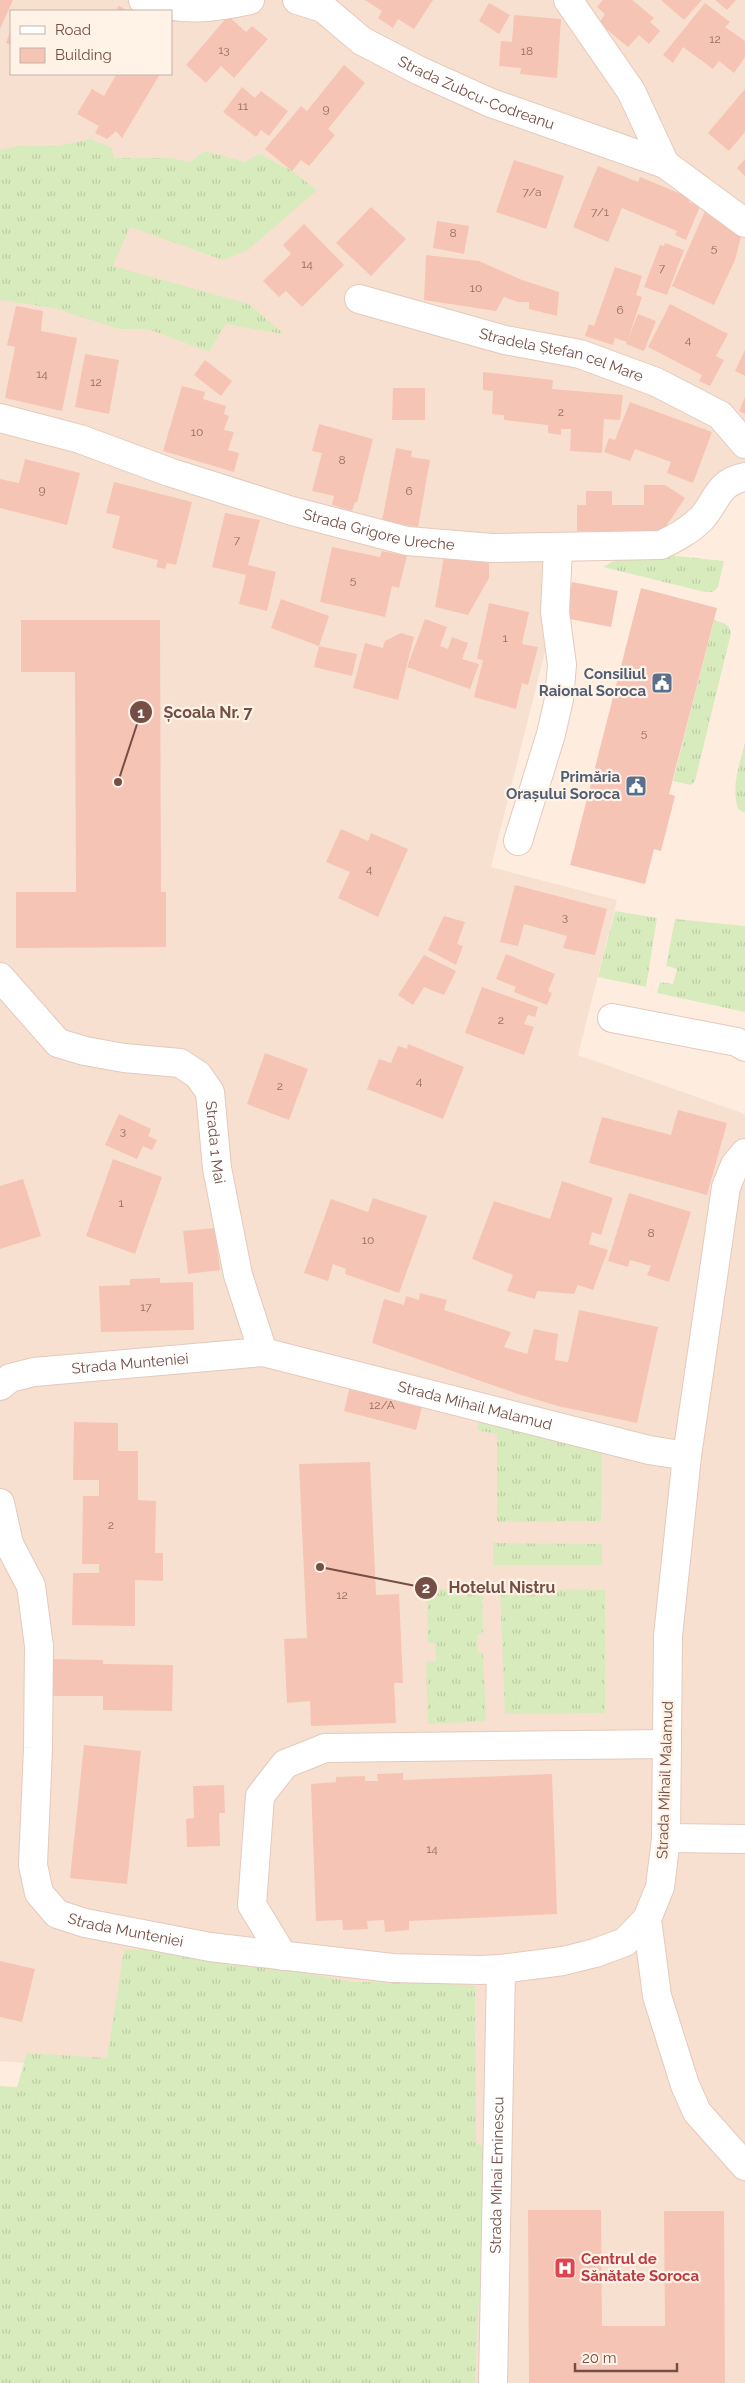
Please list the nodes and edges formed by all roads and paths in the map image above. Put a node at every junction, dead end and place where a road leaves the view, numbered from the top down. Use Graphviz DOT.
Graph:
graph roads {
  1 [pos="143,0"];
  2 [pos="250,0"];
  3 [pos="297,0"];
  4 [pos="568,0"];
  5 [pos="665,164"];
  6 [pos="745,223"];
  7 [pos="359,299"];
  8 [pos="0,418"];
  9 [pos="745,444"];
  10 [pos="745,477"];
  11 [pos="558,548"];
  12 [pos="518,841"];
  13 [pos="0,977"];
  14 [pos="612,1018"];
  15 [pos="745,1047"];
  16 [pos="744,1154"];
  17 [pos="263,1352"];
  18 [pos="0,1386"];
  19 [pos="687,1456"];
  20 [pos="0,1503"];
  21 [pos="667,1744"];
  22 [pos="666,1838"];
  23 [pos="745,1839"];
  24 [pos="647,1919"];
  25 [pos="283,1956"];
  26 [pos="501,1969"];
  27 [pos="745,2166"];
  28 [pos="493,2383"];
  1 -- 2 [label="street"];
  3 -- 5 [label="street, Strada Zubcu-Codreanu"];
  4 -- 5 [label="street, Strada Zubcu-Codreanu"];
  5 -- 6 [label="street, Strada Zubcu-Codreanu"];
  7 -- 9 [label="street, Stradela Ștefan cel Mare"];
  8 -- 11 [label="street, Strada Grigore Ureche"];
  10 -- 11 [label="street, Strada Grigore Ureche"];
  11 -- 12 [label="street"];
  13 -- 17 [label="street, Strada 1 Mai"];
  14 -- 15 [label="street"];
  16 -- 19 [label="street, Strada Mihail Malamud"];
  17 -- 18 [label="street, Strada Munteniei"];
  17 -- 19 [label="street, Strada Mihail Malamud"];
  19 -- 21 [label="street, Strada Mihail Malamud"];
  20 -- 25 [label="street, Strada Munteniei"];
  21 -- 22 [label="street, Strada Mihail Malamud"];
  21 -- 25 [label="street"];
  22 -- 23 [label="street"];
  22 -- 24 [label="street, Strada Mihail Malamud"];
  24 -- 26 [label="street, Strada Munteniei"];
  24 -- 27 [label="street, Strada Mihail Malamud"];
  25 -- 26 [label="street, Strada Munteniei"];
  26 -- 28 [label="street, Strada Mihai Eminescu"];
}
